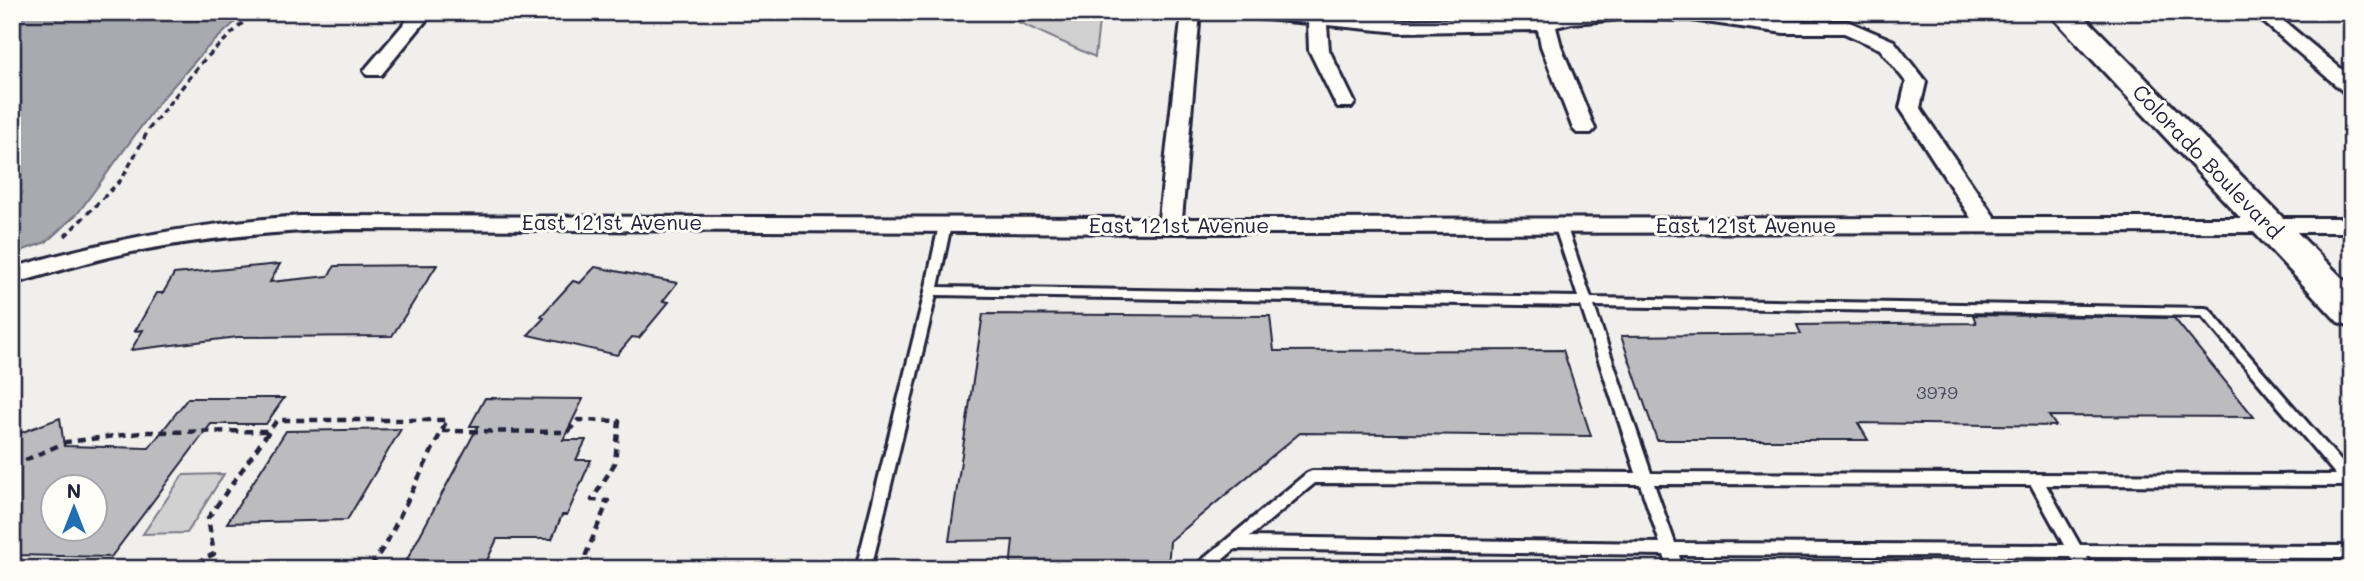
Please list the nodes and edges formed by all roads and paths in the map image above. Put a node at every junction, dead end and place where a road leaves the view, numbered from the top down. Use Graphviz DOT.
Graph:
graph roads {
  1 [pos="254,12"];
  2 [pos="424,12"];
  3 [pos="1191,12"];
  4 [pos="1253,12"];
  5 [pos="2063,12"];
  6 [pos="2261,12"];
  7 [pos="1317,17"];
  8 [pos="1546,24"];
  9 [pos="374,71"];
  10 [pos="2352,89"];
  11 [pos="1345,103"];
  12 [pos="1584,129"];
  13 [pos="945,225"];
  14 [pos="1560,225"];
  15 [pos="2352,225"];
  16 [pos="1170,226"];
  17 [pos="2269,226"];
  18 [pos="1989,227"];
  19 [pos="23,272"];
  20 [pos="931,291"];
  21 [pos="1587,303"];
  22 [pos="2352,312"];
  23 [pos="270,431"];
  24 [pos="442,431"];
  25 [pos="12,466"];
  26 [pos="1646,478"];
  27 [pos="2035,480"];
  28 [pos="1233,543"];
  29 [pos="1670,549"];
  30 [pos="2075,551"];
  31 [pos="2352,552"];
  32 [pos="183,569"];
  33 [pos="369,569"];
  34 [pos="580,569"];
  35 [pos="863,569"];
  36 [pos="1201,569"];
  37 [pos="1676,569"];
  38 [pos="2086,569"];
  1 -- 19 [label="path"];
  2 -- 9 [label="street"];
  3 -- 16 [label="street"];
  4 -- 7 [label="street"];
  5 -- 17 [label="main road, Colorado Boulevard"];
  6 -- 10 [label="street"];
  7 -- 8 [label="street"];
  7 -- 11 [label="street"];
  8 -- 12 [label="street"];
  8 -- 18 [label="street"];
  13 -- 16 [label="street, East 121st Avenue"];
  13 -- 19 [label="street, East 121st Avenue"];
  13 -- 20 [label="lane"];
  14 -- 16 [label="street, East 121st Avenue"];
  14 -- 18 [label="street, East 121st Avenue"];
  14 -- 21 [label="lane"];
  15 -- 17 [label="street, East 121st Avenue"];
  17 -- 18 [label="street, East 121st Avenue"];
  17 -- 22 [label="main road, Colorado Boulevard"];
  20 -- 21 [label="lane"];
  20 -- 35 [label="lane"];
  21 -- 26 [label="lane"];
  21 -- 27 [label="lane"];
  23 -- 24 [label="path"];
  23 -- 25 [label="path"];
  23 -- 32 [label="path"];
  24 -- 33 [label="path"];
  24 -- 34 [label="path"];
  26 -- 27 [label="lane"];
  26 -- 28 [label="lane"];
  26 -- 29 [label="lane"];
  27 -- 30 [label="lane"];
  28 -- 29 [label="lane"];
  28 -- 36 [label="lane"];
  29 -- 30 [label="lane"];
  29 -- 37 [label="lane"];
  30 -- 31 [label="lane"];
  30 -- 38 [label="lane"];
}
